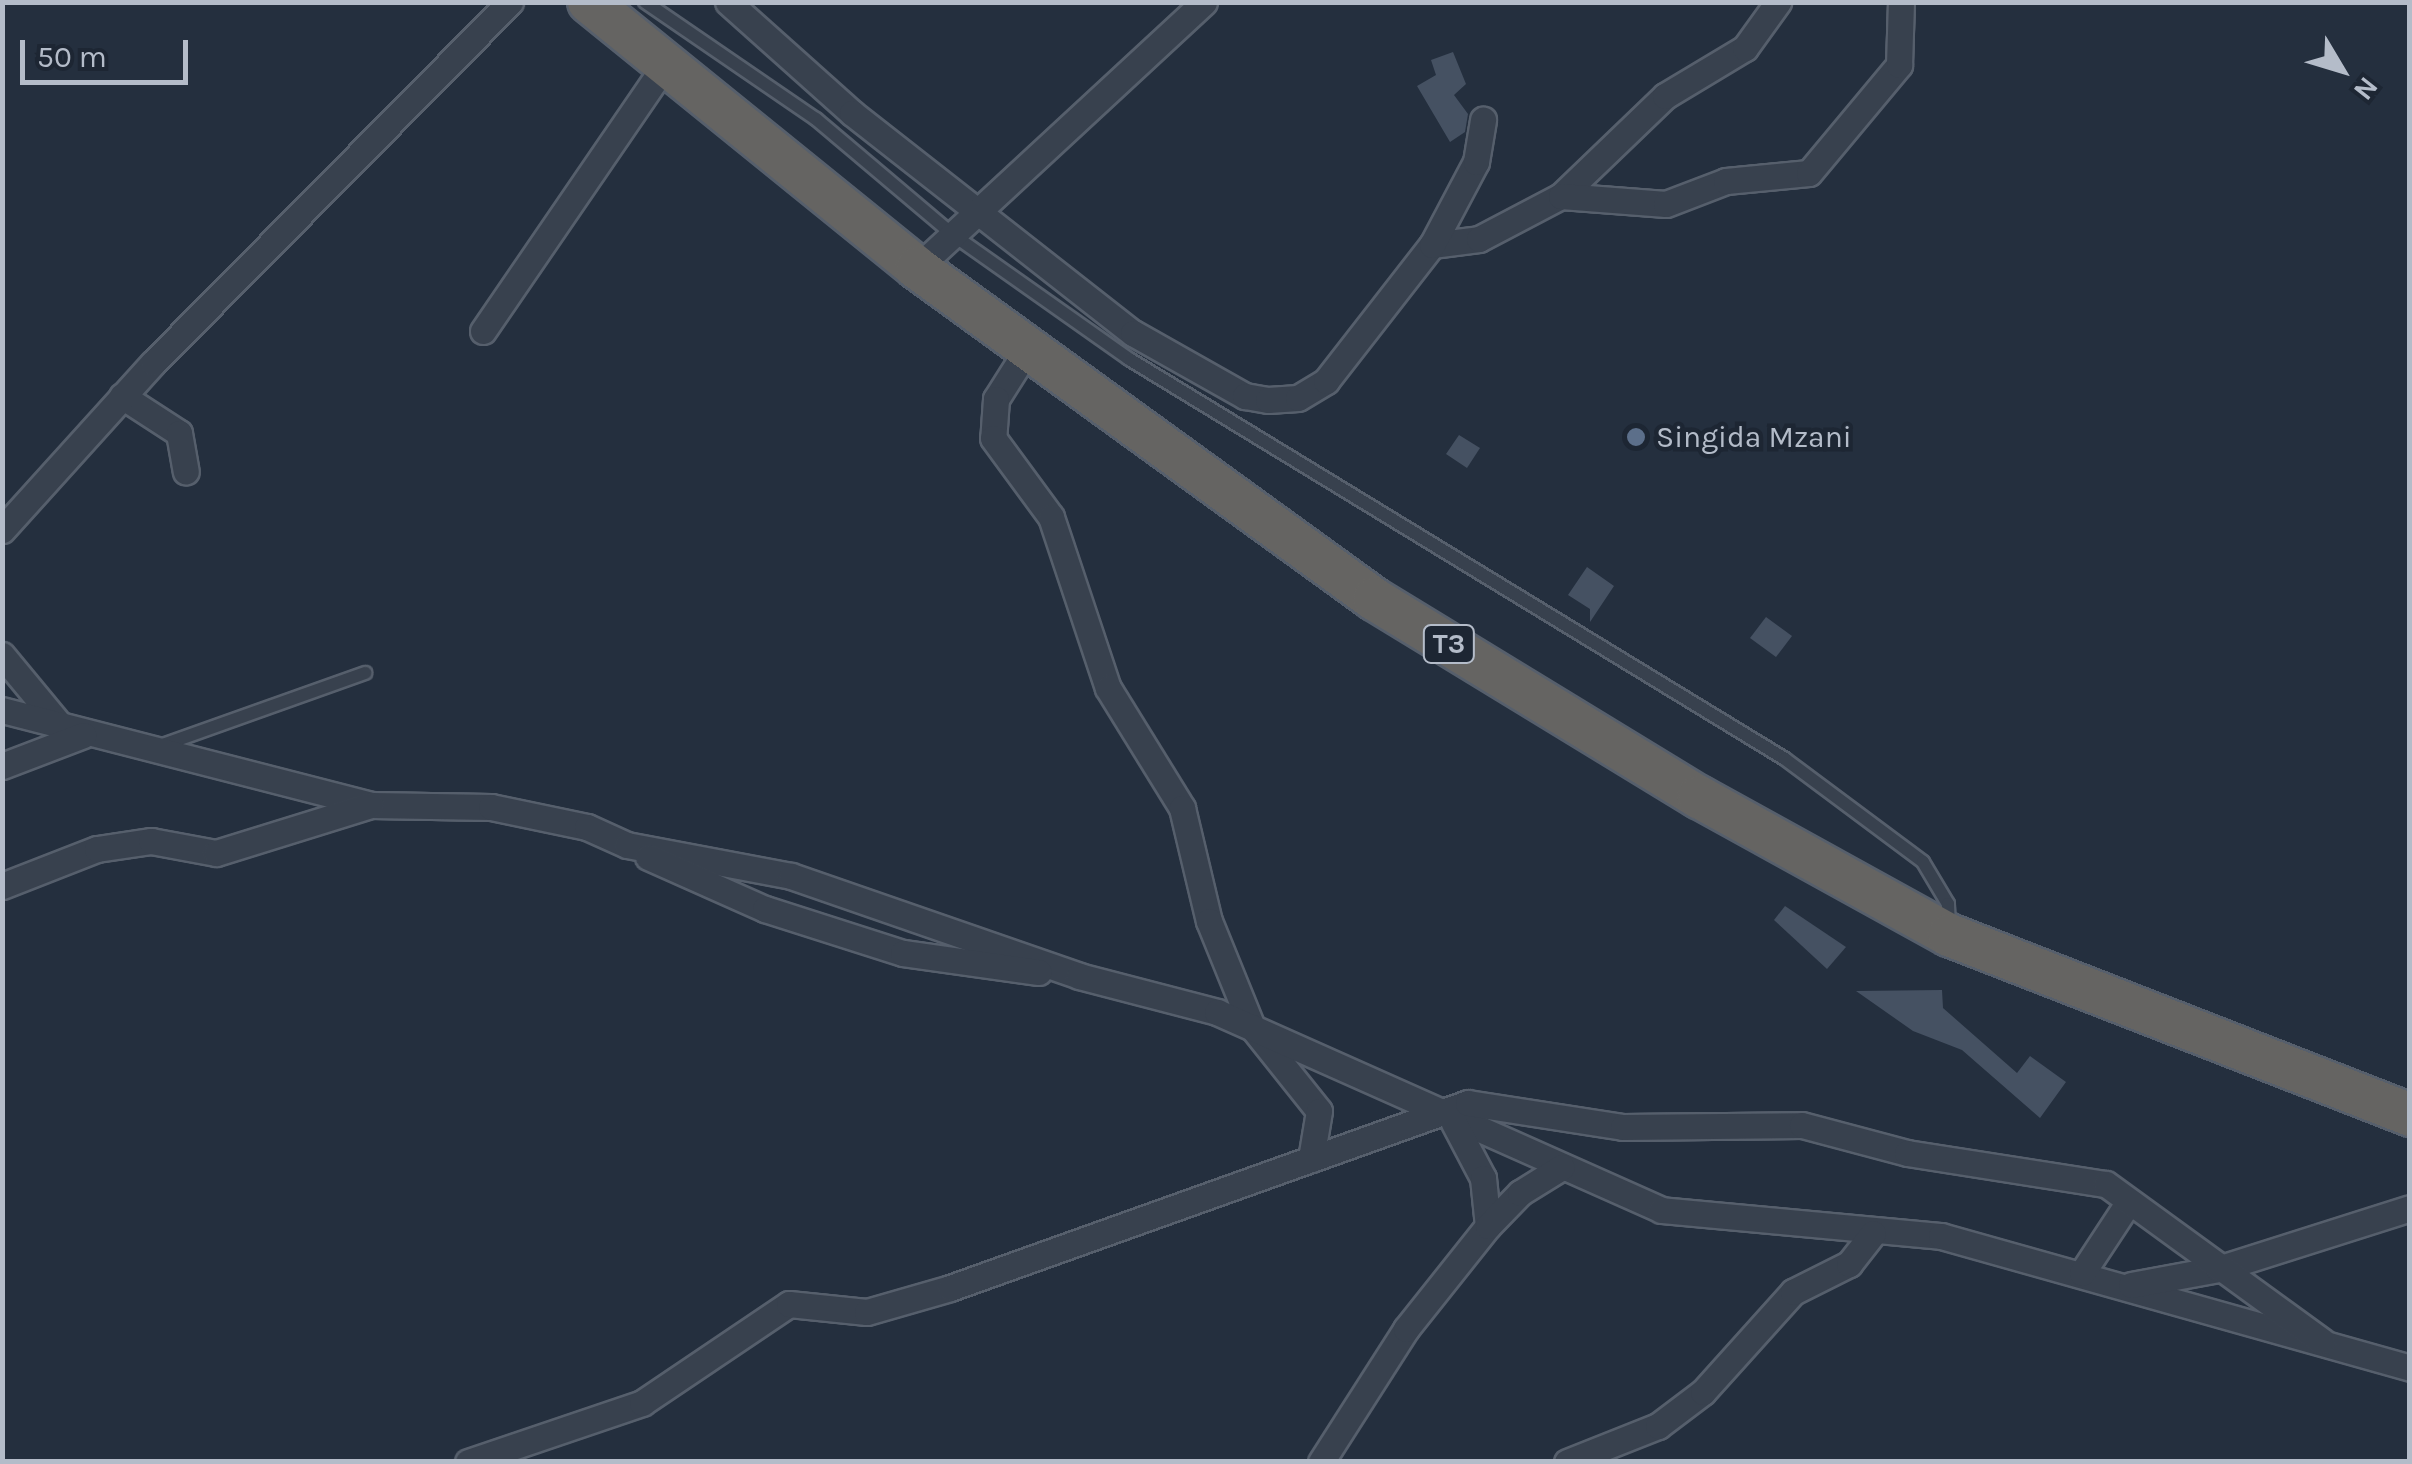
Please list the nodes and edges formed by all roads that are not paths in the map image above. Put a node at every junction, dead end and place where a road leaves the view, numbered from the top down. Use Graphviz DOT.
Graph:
graph roads {
  1 [pos="510,2"];
  2 [pos="590,2"];
  3 [pos="645,2"];
  4 [pos="728,2"];
  5 [pos="1204,2"];
  6 [pos="1778,2"];
  7 [pos="1901,2"];
  8 [pos="664,67"];
  9 [pos="1483,120"];
  10 [pos="1561,196"];
  11 [pos="976,212"];
  12 [pos="952,234"];
  13 [pos="1432,245"];
  14 [pos="918,268"];
  15 [pos="483,332"];
  16 [pos="1027,350"];
  17 [pos="122,396"];
  18 [pos="186,471"];
  19 [pos="4,530"];
  20 [pos="2,654"];
  21 [pos="365,673"];
  22 [pos="2,710"];
  23 [pos="73,733"];
  24 [pos="148,750"];
  25 [pos="2,766"];
  26 [pos="371,805"];
  27 [pos="627,845"];
  28 [pos="2,886"];
  29 [pos="1949,935"];
  30 [pos="1079,976"];
  31 [pos="1252,1027"];
  32 [pos="2410,1115"];
  33 [pos="1445,1118"];
  34 [pos="1311,1159"];
  35 [pos="1562,1167"];
  36 [pos="2128,1203"];
  37 [pos="2410,1208"];
  38 [pos="1488,1226"];
  39 [pos="1873,1233"];
  40 [pos="2218,1269"];
  41 [pos="2082,1273"];
  42 [pos="2126,1286"];
  43 [pos="2334,1351"];
  44 [pos="2410,1368"];
  45 [pos="468,1462"];
  46 [pos="1321,1462"];
  47 [pos="1567,1462"];
  1 -- 17 [label="street"];
  2 -- 8 [label="highway, T3"];
  3 -- 12 [label="lane"];
  4 -- 11 [label="street"];
  5 -- 11 [label="street"];
  6 -- 10 [label="street"];
  7 -- 10 [label="street"];
  8 -- 14 [label="highway, T3"];
  8 -- 15 [label="street"];
  9 -- 13 [label="street"];
  10 -- 13 [label="street"];
  11 -- 12 [label="street"];
  11 -- 13 [label="street"];
  12 -- 14 [label="street"];
  12 -- 29 [label="lane"];
  14 -- 16 [label="highway, T3"];
  16 -- 29 [label="highway, T3"];
  16 -- 31 [label="street"];
  17 -- 18 [label="street"];
  17 -- 19 [label="street"];
  20 -- 23 [label="street"];
  21 -- 24 [label="lane"];
  22 -- 23 [label="street"];
  23 -- 24 [label="street"];
  23 -- 25 [label="street"];
  24 -- 26 [label="street"];
  26 -- 27 [label="street"];
  26 -- 28 [label="street"];
  27 -- 30 [label="street"];
  27 -- 30 [label="street"];
  29 -- 32 [label="highway, T3"];
  30 -- 31 [label="street"];
  31 -- 33 [label="street"];
  31 -- 34 [label="street"];
  33 -- 34 [label="street"];
  33 -- 35 [label="street"];
  33 -- 36 [label="street"];
  33 -- 38 [label="street"];
  34 -- 45 [label="street"];
  35 -- 38 [label="street"];
  35 -- 39 [label="street"];
  36 -- 40 [label="street"];
  36 -- 41 [label="street"];
  37 -- 40 [label="street"];
  38 -- 46 [label="street"];
  39 -- 41 [label="street"];
  39 -- 47 [label="street"];
  40 -- 42 [label="street"];
  40 -- 43 [label="street"];
  41 -- 42 [label="street"];
  42 -- 43 [label="street"];
  43 -- 44 [label="street"];
}
